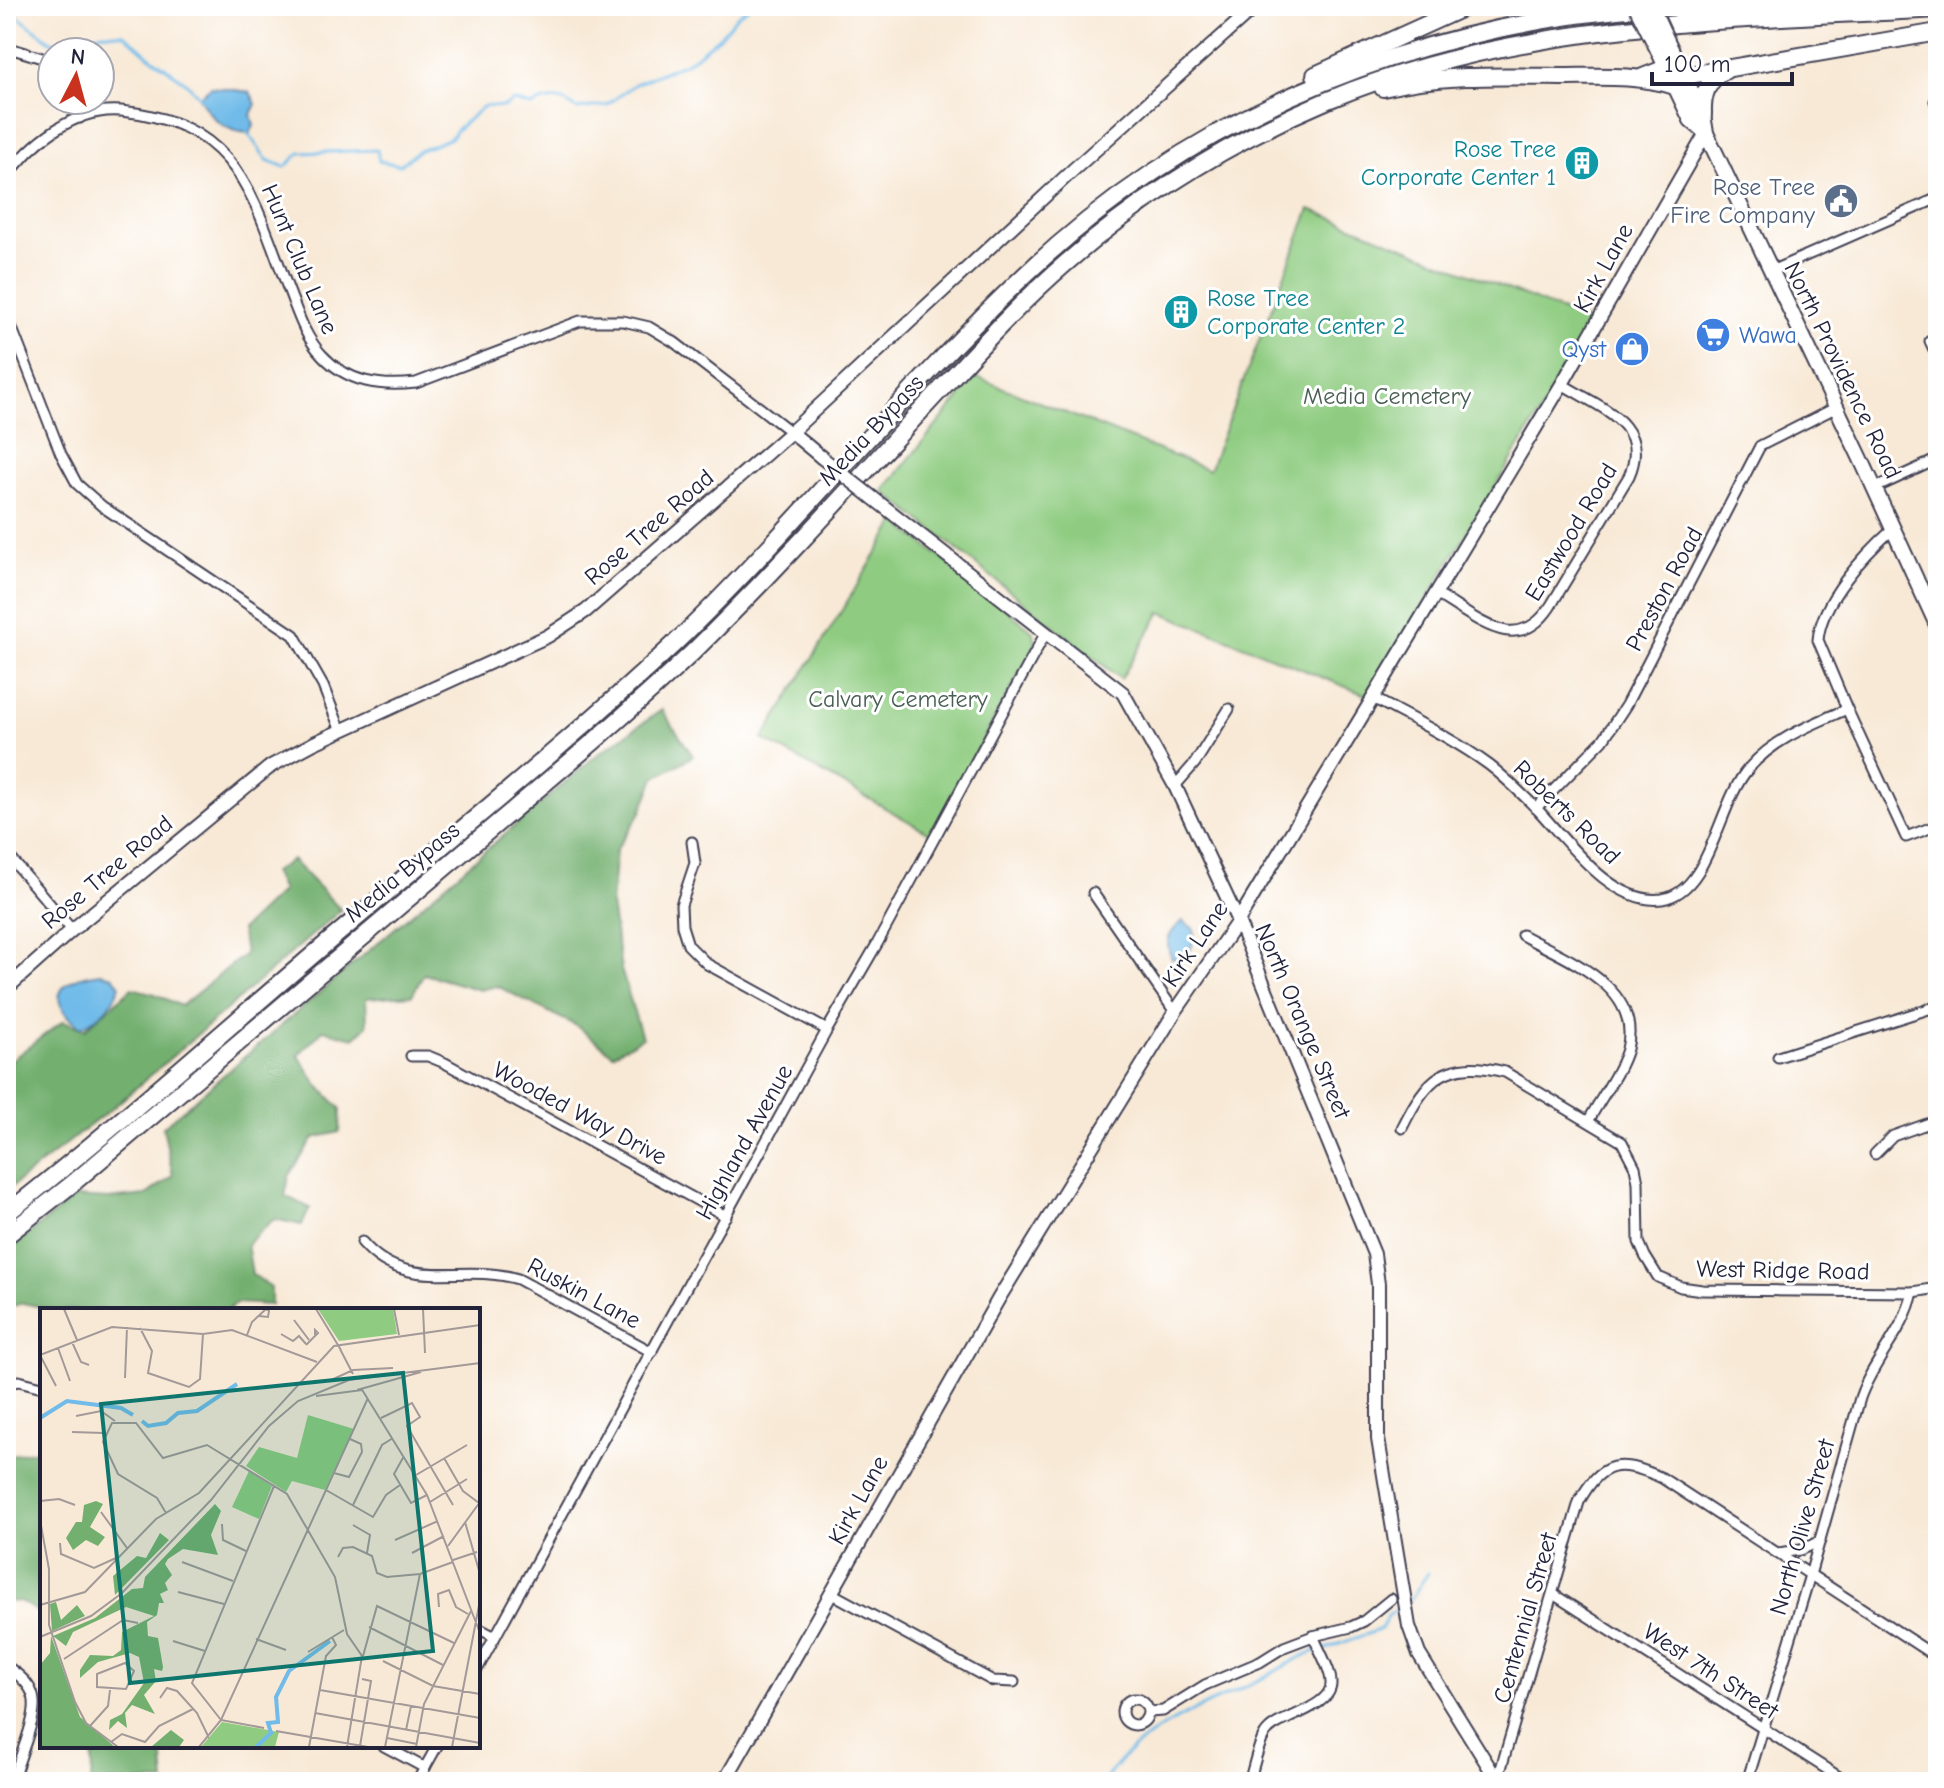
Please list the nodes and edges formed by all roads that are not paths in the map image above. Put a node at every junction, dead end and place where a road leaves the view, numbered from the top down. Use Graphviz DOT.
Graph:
graph roads {
  1 [pos="1256,6"];
  2 [pos="1467,6"];
  3 [pos="1636,6"];
  4 [pos="1651,6"];
  5 [pos="1658,6"];
  6 [pos="1938,9"];
  7 [pos="1938,32"];
  8 [pos="1662,46"];
  9 [pos="6,47"];
  10 [pos="36,56"];
  11 [pos="1729,68"];
  12 [pos="1676,73"];
  13 [pos="1297,114"];
  14 [pos="1703,115"];
  15 [pos="80,118"];
  16 [pos="1226,128"];
  17 [pos="1706,133"];
  18 [pos="6,179"];
  19 [pos="1938,198"];
  20 [pos="1771,271"];
  21 [pos="6,313"];
  22 [pos="1934,340"];
  23 [pos="1938,358"];
  24 [pos="1562,384"];
  25 [pos="1837,407"];
  26 [pos="791,432"];
  27 [pos="1938,459"];
  28 [pos="1875,488"];
  29 [pos="1893,529"];
  30 [pos="1436,594"];
  31 [pos="1938,627"];
  32 [pos="1045,634"];
  33 [pos="1373,698"];
  34 [pos="1229,709"];
  35 [pos="1847,709"];
  36 [pos="341,731"];
  37 [pos="1175,786"];
  38 [pos="1536,808"];
  39 [pos="1938,825"];
  40 [pos="692,842"];
  41 [pos="6,853"];
  42 [pos="1093,893"];
  43 [pos="1238,921"];
  44 [pos="72,930"];
  45 [pos="1522,935"];
  46 [pos="6,989"];
  47 [pos="1938,1006"];
  48 [pos="1175,1012"];
  49 [pos="827,1030"];
  50 [pos="411,1056"];
  51 [pos="1778,1057"];
  52 [pos="1589,1120"];
  53 [pos="1938,1120"];
  54 [pos="1402,1128"];
  55 [pos="1875,1154"];
  56 [pos="6,1214"];
  57 [pos="726,1216"];
  58 [pos="6,1236"];
  59 [pos="362,1242"];
  60 [pos="1938,1288"];
  61 [pos="1913,1292"];
  62 [pos="652,1352"];
  63 [pos="6,1383"];
  64 [pos="40,1386"];
  65 [pos="1820,1541"];
  66 [pos="1775,1553"];
  67 [pos="1810,1575"];
  68 [pos="831,1593"];
  69 [pos="1553,1594"];
  70 [pos="1391,1599"];
  71 [pos="480,1629"];
  72 [pos="495,1637"];
  73 [pos="1315,1640"];
  74 [pos="1938,1640"];
  75 [pos="1934,1655"];
  76 [pos="480,1664"];
  77 [pos="6,1666"];
  78 [pos="1014,1682"];
  79 [pos="1149,1712"];
  80 [pos="1762,1728"];
  81 [pos="388,1748"];
  82 [pos="436,1748"];
  83 [pos="425,1768"];
  84 [pos="11,1782"];
  85 [pos="417,1782"];
  86 [pos="724,1782"];
  87 [pos="1249,1782"];
  88 [pos="1496,1782"];
  89 [pos="1747,1782"];
  90 [pos="1847,1782"];
  1 -- 26 [label="street, Rose Tree Road"];
  2 -- 16 [label="highway"];
  3 -- 8 [label="main road, North Providence Road, bridge"];
  4 -- 8 [label="main road, North Providence Road, bridge"];
  5 -- 16 [label="highway, Media Bypass"];
  6 -- 13 [label="highway, Media Bypass"];
  7 -- 11 [label="highway"];
  8 -- 12 [label="main road, North Providence Road"];
  9 -- 10 [label="street"];
  11 -- 12 [label="highway"];
  11 -- 14 [label="highway"];
  12 -- 13 [label="highway"];
  12 -- 14 [label="main road, North Providence Road"];
  12 -- 17 [label="main road, North Providence Road"];
  13 -- 58 [label="highway, Media Bypass"];
  14 -- 17 [label="main road, North Providence Road"];
  15 -- 18 [label="street, Hunt Club Lane"];
  15 -- 26 [label="street, Hunt Club Lane"];
  16 -- 56 [label="highway, Media Bypass"];
  17 -- 20 [label="main road, North Providence Road"];
  17 -- 24 [label="street, Kirk Lane"];
  19 -- 20 [label="street"];
  20 -- 25 [label="main road, North Providence Road"];
  21 -- 36 [label="street"];
  22 -- 23 [label="street"];
  24 -- 30 [label="street, Kirk Lane"];
  24 -- 30 [label="street, Eastwood Road"];
  25 -- 28 [label="main road, North Providence Road"];
  25 -- 38 [label="street, Preston Road"];
  26 -- 32 [label="street, North Orange Street, bridge"];
  26 -- 36 [label="street, Rose Tree Road"];
  27 -- 28 [label="street"];
  28 -- 29 [label="main road, North Providence Road"];
  29 -- 31 [label="main road, North Providence Road"];
  29 -- 35 [label="street"];
  30 -- 33 [label="street, Kirk Lane"];
  32 -- 37 [label="street, North Orange Street"];
  32 -- 49 [label="street, Highland Avenue"];
  33 -- 38 [label="street, Roberts Road"];
  33 -- 43 [label="street, Kirk Lane"];
  34 -- 37 [label="street"];
  35 -- 38 [label="street, Roberts Road"];
  35 -- 39 [label="street"];
  36 -- 44 [label="street, Rose Tree Road"];
  37 -- 43 [label="street, North Orange Street"];
  40 -- 49 [label="street"];
  41 -- 44 [label="street"];
  42 -- 48 [label="street"];
  43 -- 48 [label="street, Kirk Lane"];
  43 -- 88 [label="street, North Orange Street"];
  44 -- 46 [label="street, Rose Tree Road"];
  45 -- 52 [label="street"];
  47 -- 51 [label="street"];
  48 -- 68 [label="street, Kirk Lane"];
  49 -- 57 [label="street, Highland Avenue"];
  50 -- 57 [label="street, Wooded Way Drive"];
  52 -- 54 [label="street, West Ridge Road"];
  52 -- 61 [label="street, West Ridge Road"];
  53 -- 55 [label="street"];
  57 -- 62 [label="street, Highland Avenue"];
  59 -- 62 [label="street, Ruskin Lane"];
  60 -- 61 [label="street, West Ridge Road"];
  61 -- 65 [label="street, North Olive Street"];
  62 -- 72 [label="street, Highland Avenue"];
  63 -- 64 [label="street"];
  65 -- 66 [label="street"];
  65 -- 67 [label="street, North Olive Street"];
  66 -- 67 [label="street"];
  66 -- 69 [label="street, Centennial Street"];
  67 -- 75 [label="street"];
  67 -- 80 [label="street, North Olive Street"];
  68 -- 78 [label="street"];
  68 -- 86 [label="street, Kirk Lane"];
  69 -- 80 [label="street, West 7th Street"];
  69 -- 88 [label="street, Centennial Street"];
  70 -- 73 [label="street"];
  71 -- 72 [label="street"];
  72 -- 76 [label="street, Highland Avenue"];
  73 -- 79 [label="street"];
  73 -- 87 [label="street"];
  74 -- 75 [label="street"];
  77 -- 84 [label="street"];
  80 -- 89 [label="street, North Olive Street"];
  80 -- 90 [label="street, West 7th Street"];
  81 -- 83 [label="street"];
  82 -- 83 [label="street"];
  83 -- 85 [label="street"];
}
